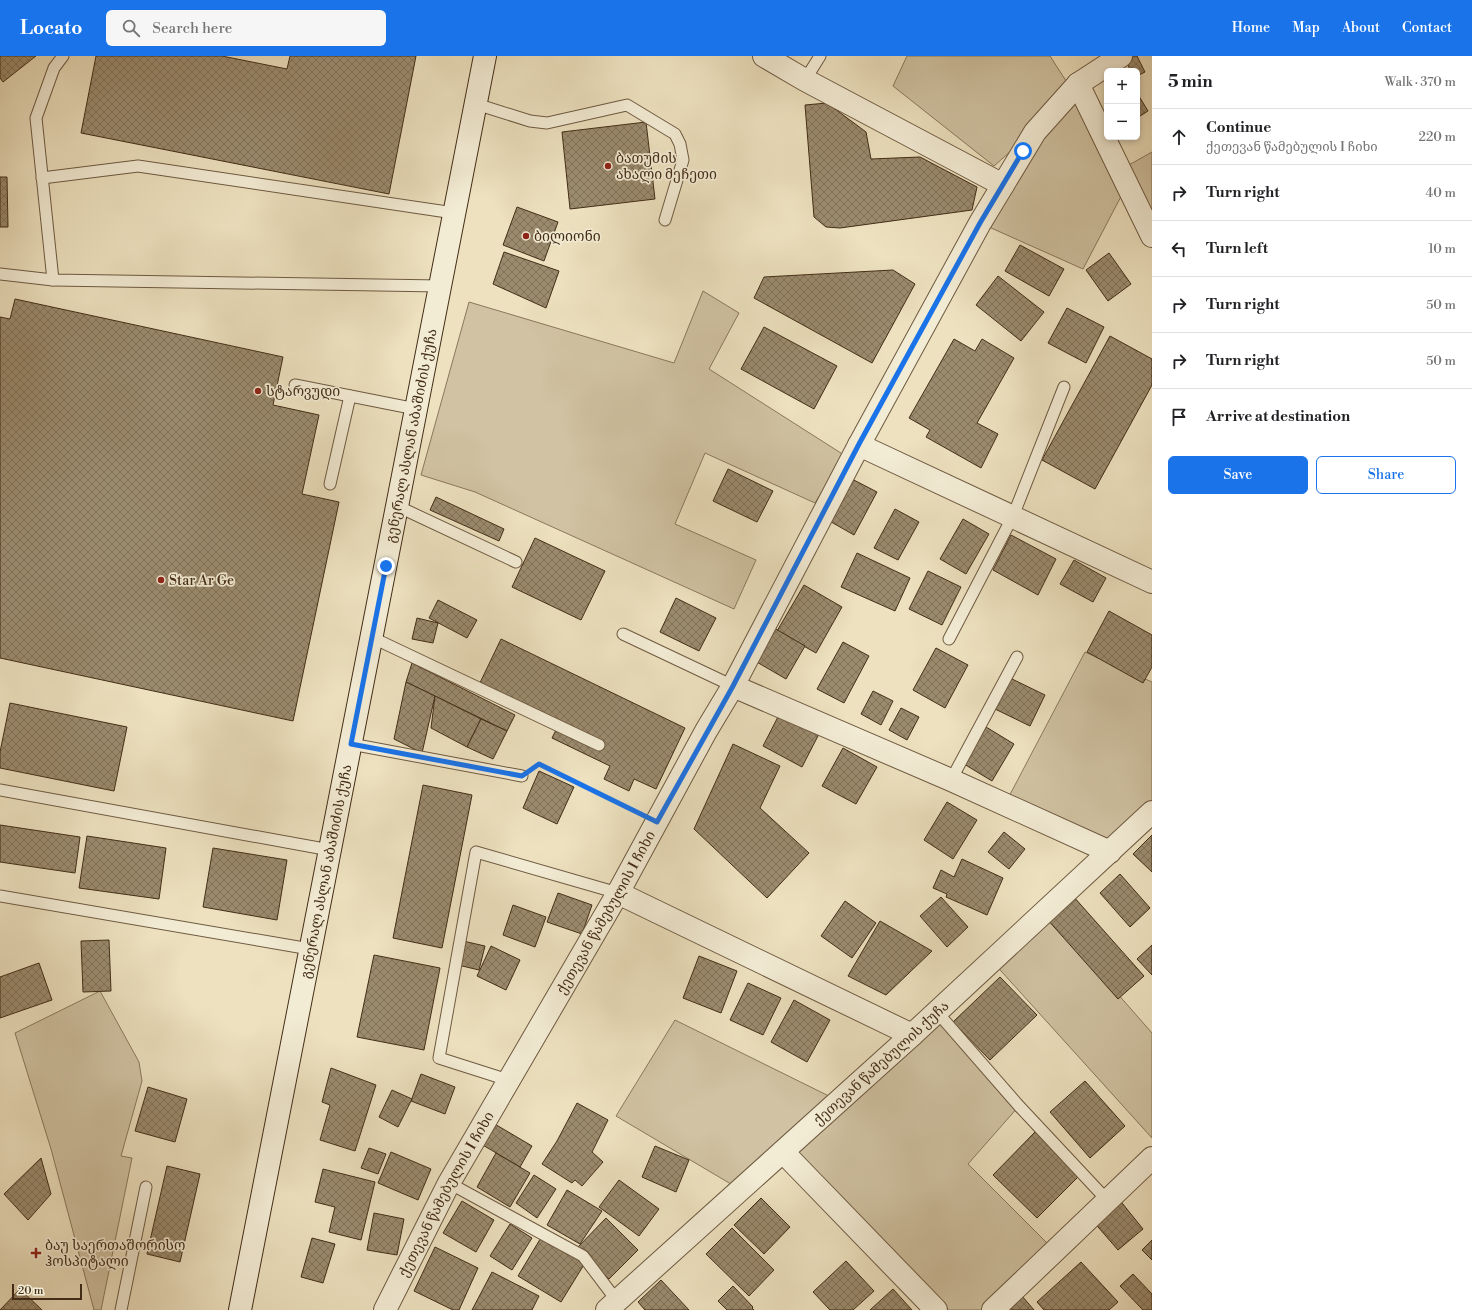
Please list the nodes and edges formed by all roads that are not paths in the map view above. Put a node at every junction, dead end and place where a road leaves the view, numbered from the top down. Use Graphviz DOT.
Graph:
graph roads {
  1 [pos="63,56"];
  2 [pos="485,56"];
  3 [pos="764,56"];
  4 [pos="820,56"];
  5 [pos="1121,56"];
  6 [pos="805,80"];
  7 [pos="1078,84"];
  8 [pos="476,104"];
  9 [pos="42,178"];
  10 [pos="1003,185"];
  11 [pos="454,213"];
  12 [pos="665,220"];
  13 [pos="1152,236"];
  14 [pos="0,274"];
  15 [pos="52,280"];
  16 [pos="440,286"];
  17 [pos="295,385"];
  18 [pos="1064,387"];
  19 [pos="350,396"];
  20 [pos="416,409"];
  21 [pos="859,444"];
  22 [pos="330,484"];
  23 [pos="397,506"];
  24 [pos="1013,516"];
  25 [pos="516,562"];
  26 [pos="1152,582"];
  27 [pos="623,634"];
  28 [pos="371,637"];
  29 [pos="948,639"];
  30 [pos="1016,658"];
  31 [pos="733,686"];
  32 [pos="351,744"];
  33 [pos="599,745"];
  34 [pos="522,776"];
  35 [pos="951,780"];
  36 [pos="0,790"];
  37 [pos="1152,812"];
  38 [pos="330,850"];
  39 [pos="1110,852"];
  40 [pos="618,893"];
  41 [pos="0,896"];
  42 [pos="310,949"];
  43 [pos="937,1012"];
  44 [pos="912,1035"];
  45 [pos="508,1080"];
  46 [pos="783,1152"];
  47 [pos="1152,1158"];
  48 [pos="448,1183"];
  49 [pos="146,1186"];
  50 [pos="1107,1200"];
  51 [pos="612,1305"];
  52 [pos="121,1310"];
  53 [pos="240,1310"];
  54 [pos="385,1310"];
  55 [pos="936,1310"];
  56 [pos="993,1310"];
  1 -- 9 [label="lane"];
  2 -- 8 [label="street, გენერალ ასლან აბაშიძის ქუჩა"];
  3 -- 6 [label="street"];
  4 -- 6 [label="lane"];
  5 -- 7 [label="street, ქეთევან წამებულის I ჩიხი"];
  6 -- 10 [label="street"];
  7 -- 10 [label="street, ქეთევან წამებულის I ჩიხი"];
  7 -- 13 [label="street"];
  8 -- 11 [label="street, გენერალ ასლან აბაშიძის ქუჩა"];
  8 -- 12 [label="lane"];
  9 -- 11 [label="lane"];
  9 -- 15 [label="lane"];
  10 -- 21 [label="street, ქეთევან წამებულის I ჩიხი"];
  11 -- 16 [label="street, გენერალ ასლან აბაშიძის ქუჩა"];
  14 -- 15 [label="lane"];
  15 -- 16 [label="lane"];
  16 -- 20 [label="street, გენერალ ასლან აბაშიძის ქუჩა"];
  17 -- 19 [label="lane"];
  18 -- 24 [label="lane"];
  19 -- 20 [label="lane"];
  19 -- 22 [label="lane"];
  20 -- 23 [label="street, გენერალ ასლან აბაშიძის ქუჩა"];
  21 -- 24 [label="street"];
  21 -- 31 [label="street, ქეთევან წამებულის I ჩიხი"];
  23 -- 25 [label="lane"];
  23 -- 28 [label="street, გენერალ ასლან აბაშიძის ქუჩა"];
  24 -- 26 [label="street"];
  24 -- 29 [label="lane"];
  27 -- 31 [label="lane"];
  28 -- 32 [label="street, გენერალ ასლან აბაშიძის ქუჩა"];
  28 -- 33 [label="lane"];
  30 -- 35 [label="lane"];
  31 -- 35 [label="street"];
  31 -- 40 [label="street, ქეთევან წამებულის I ჩიხი"];
  32 -- 34 [label="lane"];
  32 -- 38 [label="street, გენერალ ასლან აბაშიძის ქუჩა"];
  35 -- 39 [label="street"];
  36 -- 38 [label="lane"];
  37 -- 39 [label="street, ქეთევან წამებულის ქუჩა"];
  38 -- 42 [label="street, გენერალ ასლან აბაშიძის ქუჩა"];
  39 -- 43 [label="street, ქეთევან წამებულის ქუჩა"];
  40 -- 44 [label="street"];
  40 -- 45 [label="street, ქეთევან წამებულის I ჩიხი"];
  40 -- 45 [label="lane"];
  41 -- 42 [label="lane"];
  42 -- 53 [label="street, გენერალ ასლან აბაშიძის ქუჩა"];
  43 -- 44 [label="street, ქეთევან წამებულის ქუჩა"];
  43 -- 50 [label="lane"];
  44 -- 46 [label="street, ქეთევან წამებულის ქუჩა"];
  45 -- 48 [label="street, ქეთევან წამებულის I ჩიხი"];
  46 -- 51 [label="street, ქეთევან წამებულის ქუჩა"];
  46 -- 55 [label="street"];
  47 -- 50 [label="street"];
  48 -- 51 [label="lane"];
  48 -- 54 [label="street, ქეთევან წამებულის I ჩიხი"];
  49 -- 52 [label="lane"];
  50 -- 56 [label="street"];
}
